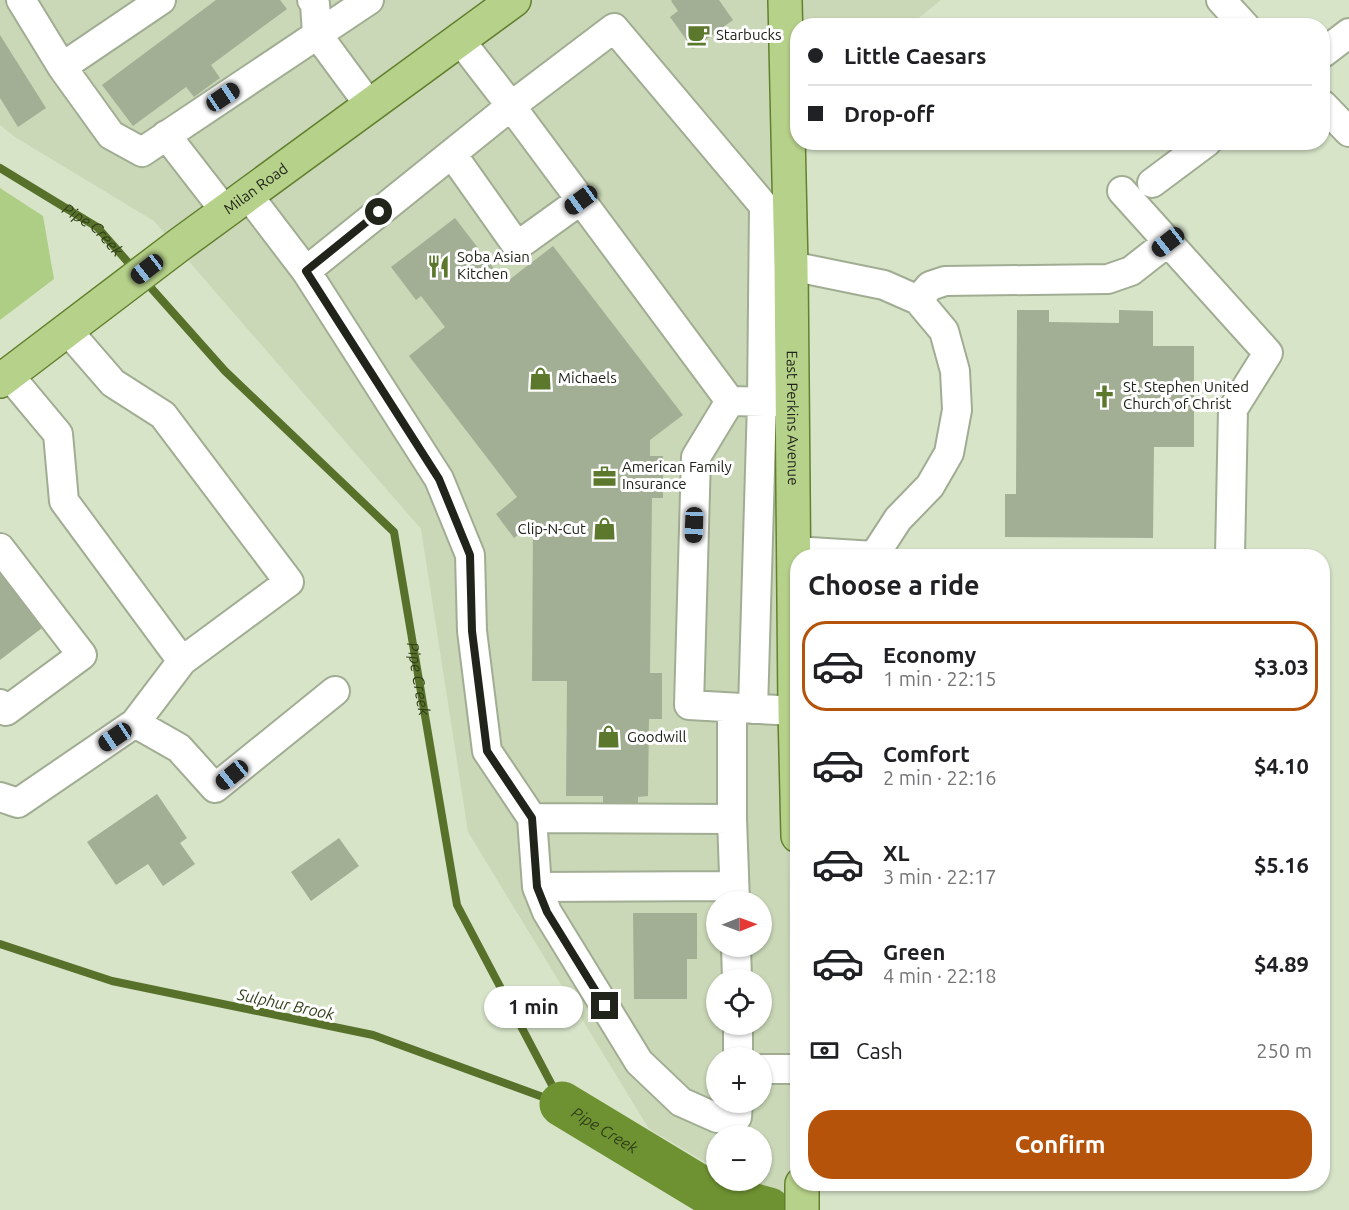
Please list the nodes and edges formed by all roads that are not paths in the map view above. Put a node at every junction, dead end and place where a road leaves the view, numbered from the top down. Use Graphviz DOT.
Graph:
graph roads {
  1 [pos="21,0"];
  2 [pos="160,0"];
  3 [pos="312,0"];
  4 [pos="369,0"];
  5 [pos="785,0"];
  6 [pos="1221,0"];
  7 [pos="497,5"];
  8 [pos="1238,18"];
  9 [pos="1349,33"];
  10 [pos="317,34"];
  11 [pos="460,40"];
  12 [pos="1330,48"];
  13 [pos="62,68"];
  14 [pos="370,106"];
  15 [pos="511,106"];
  16 [pos="1330,112"];
  17 [pos="1349,132"];
  18 [pos="166,135"];
  19 [pos="1196,150"];
  20 [pos="452,154"];
  21 [pos="1152,183"];
  22 [pos="1122,191"];
  23 [pos="581,200"];
  24 [pos="236,203"];
  25 [pos="1168,242"];
  26 [pos="791,266"];
  27 [pos="306,271"];
  28 [pos="918,300"];
  29 [pos="67,330"];
  30 [pos="4,377"];
  31 [pos="730,401"];
  32 [pos="778,402"];
  33 [pos="0,548"];
  34 [pos="794,549"];
  35 [pos="879,549"];
  36 [pos="1230,549"];
  37 [pos="182,661"];
  38 [pos="335,691"];
  39 [pos="0,704"];
  40 [pos="743,708"];
  41 [pos="790,711"];
  42 [pos="135,723"];
  43 [pos="0,797"];
  44 [pos="532,818"];
  45 [pos="732,819"];
  46 [pos="537,887"];
  47 [pos="735,891"];
  48 [pos="706,893"];
  49 [pos="772,1069"];
  50 [pos="790,1069"];
  51 [pos="737,1113"];
  1 -- 13 [label="street"];
  2 -- 13 [label="street"];
  3 -- 10 [label="street"];
  4 -- 10 [label="street"];
  5 -- 26 [label="main road, East Perkins Avenue"];
  6 -- 8 [label="street"];
  7 -- 11 [label="main road, Milan Road"];
  9 -- 12 [label="street"];
  10 -- 14 [label="street"];
  10 -- 18 [label="street"];
  11 -- 14 [label="main road, Milan Road"];
  11 -- 15 [label="street"];
  13 -- 18 [label="street"];
  14 -- 24 [label="main road, Milan Road"];
  15 -- 20 [label="street"];
  15 -- 23 [label="street"];
  15 -- 32 [label="street"];
  16 -- 17 [label="street"];
  18 -- 24 [label="street"];
  19 -- 21 [label="street"];
  20 -- 23 [label="street"];
  20 -- 27 [label="street"];
  22 -- 25 [label="street"];
  23 -- 31 [label="street"];
  24 -- 27 [label="street"];
  24 -- 29 [label="main road, Milan Road"];
  25 -- 28 [label="street"];
  25 -- 36 [label="street"];
  26 -- 28 [label="street"];
  26 -- 32 [label="main road, East Perkins Avenue"];
  27 -- 44 [label="street"];
  28 -- 35 [label="street"];
  29 -- 30 [label="main road, Milan Road"];
  29 -- 37 [label="street"];
  30 -- 37 [label="street"];
  31 -- 32 [label="street"];
  31 -- 40 [label="street"];
  32 -- 34 [label="main road, East Perkins Avenue"];
  32 -- 40 [label="street"];
  33 -- 39 [label="street"];
  37 -- 42 [label="street"];
  38 -- 42 [label="street"];
  40 -- 41 [label="street"];
  40 -- 45 [label="street"];
  42 -- 43 [label="street"];
  44 -- 45 [label="street"];
  44 -- 46 [label="street"];
  45 -- 47 [label="street"];
  46 -- 48 [label="street"];
  46 -- 51 [label="street"];
  49 -- 50 [label="street"];
}
